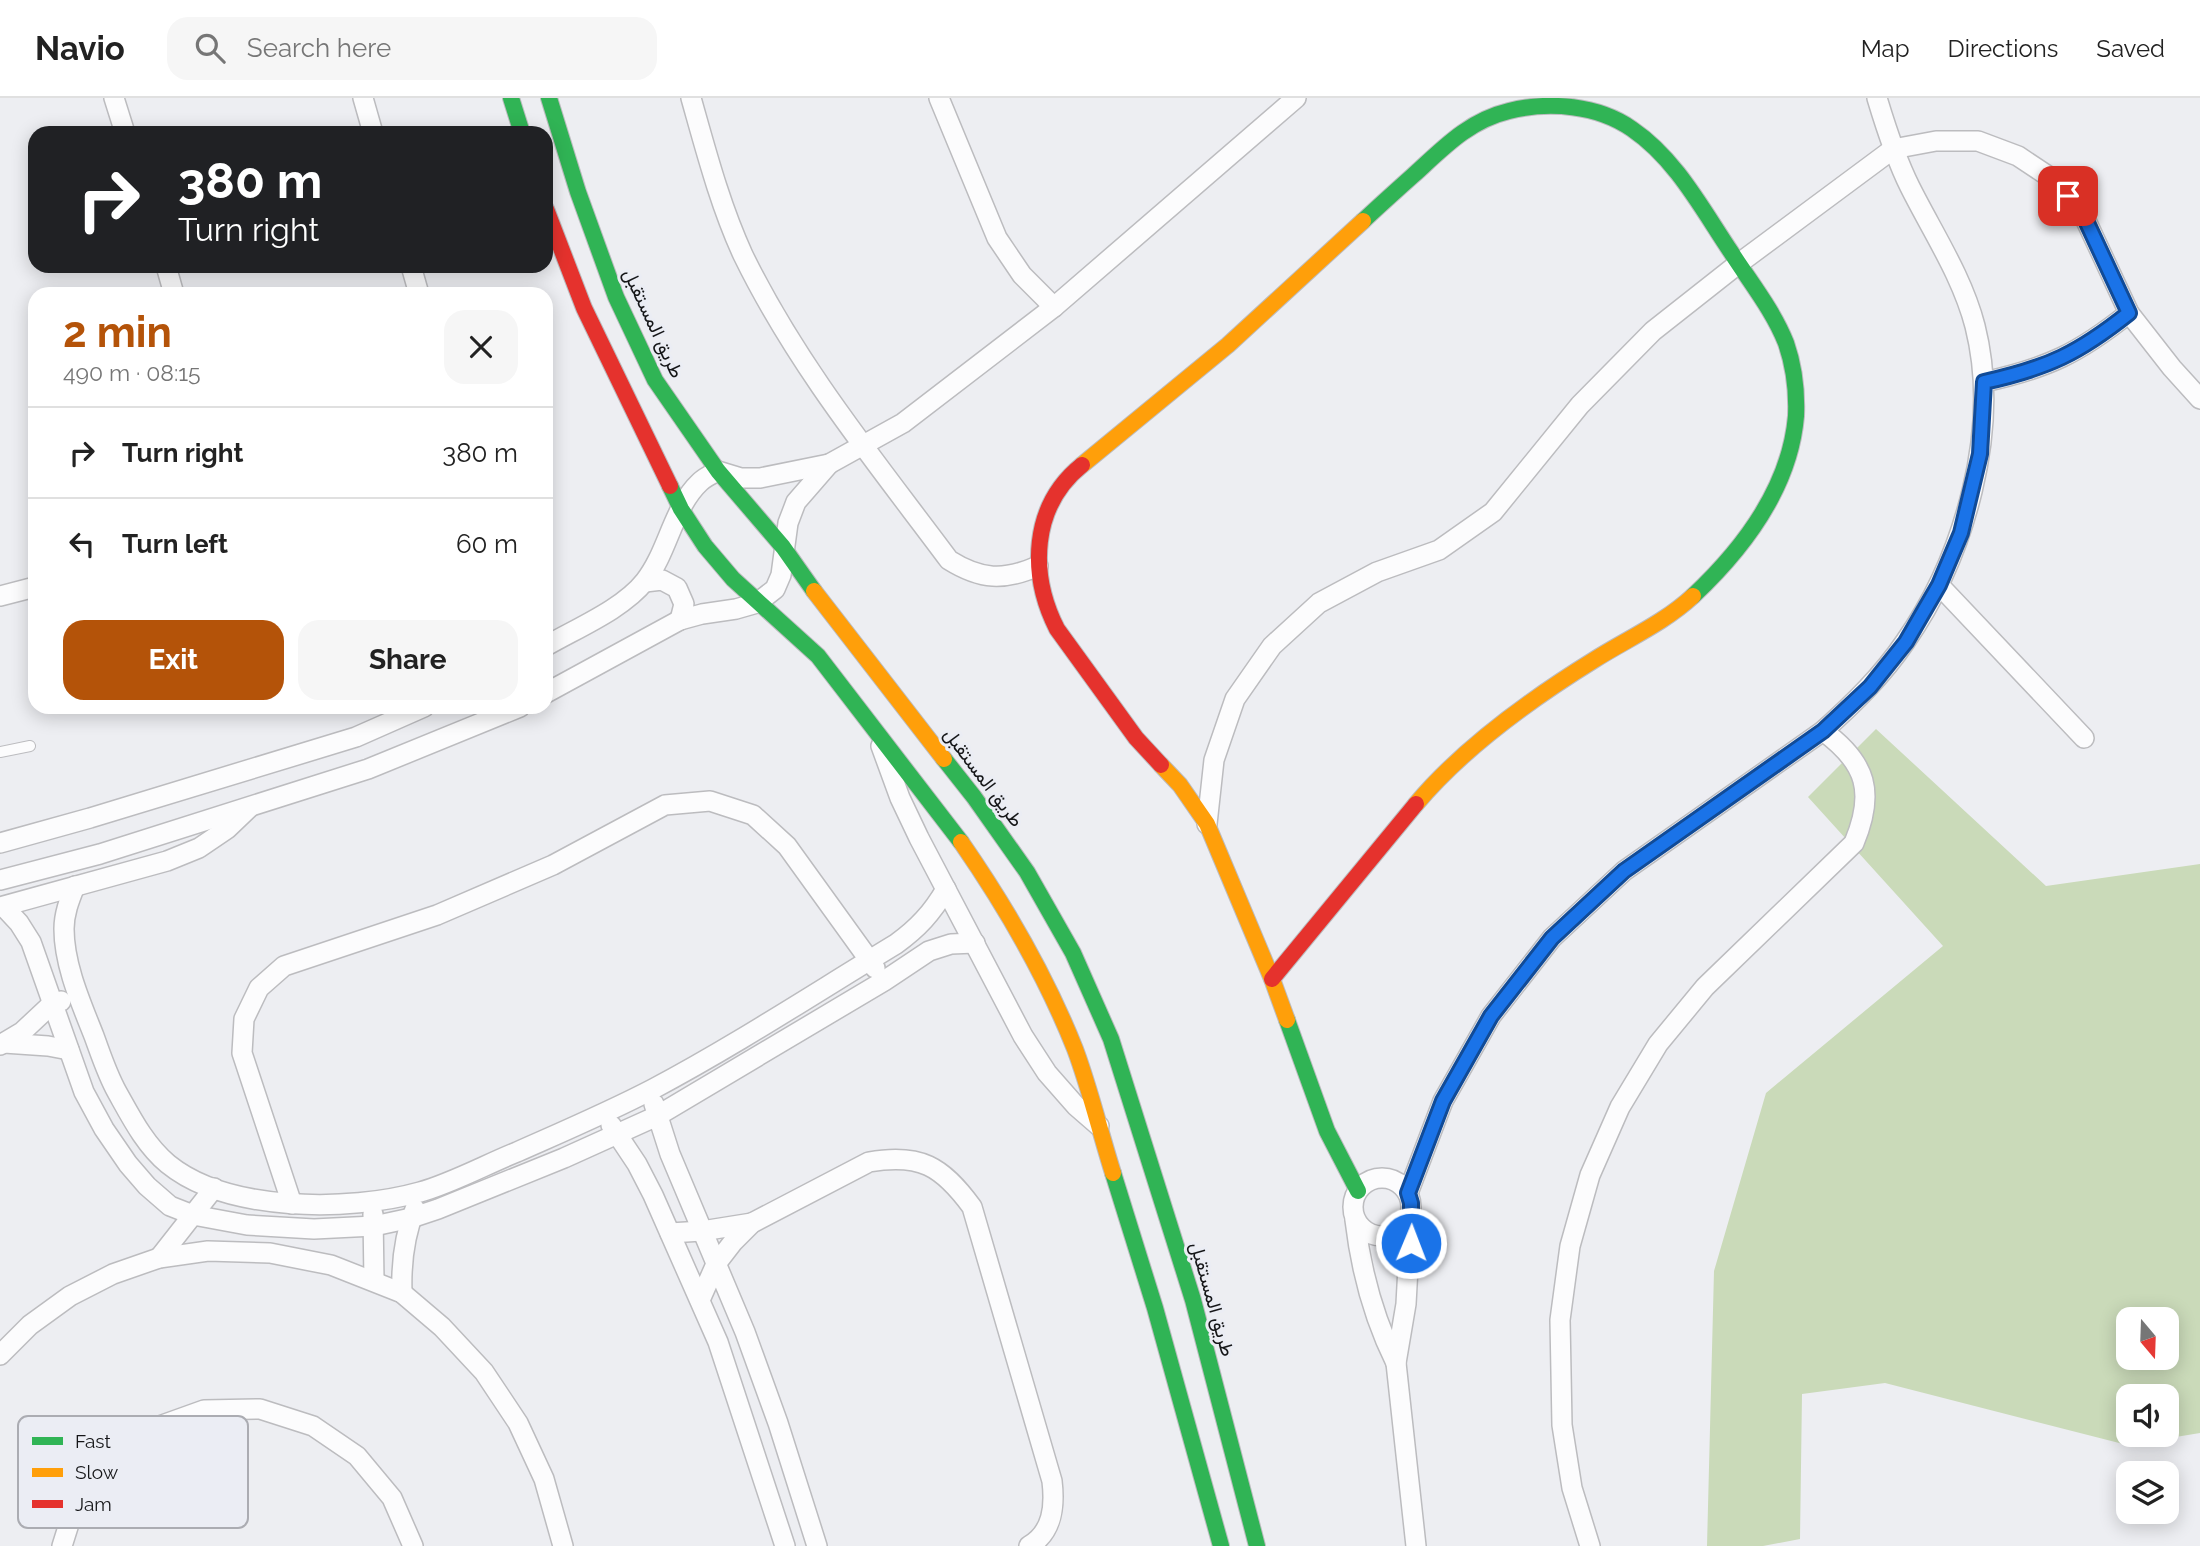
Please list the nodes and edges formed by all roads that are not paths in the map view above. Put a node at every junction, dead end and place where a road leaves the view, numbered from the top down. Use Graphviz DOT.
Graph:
graph roads {
  1 [pos="114,98"];
  2 [pos="363,98"];
  3 [pos="511,98"];
  4 [pos="550,98"];
  5 [pos="691,98"];
  6 [pos="939,98"];
  7 [pos="1296,98"];
  8 [pos="1877,98"];
  9 [pos="123,126"];
  10 [pos="371,126"];
  11 [pos="520,126"];
  12 [pos="1893,149"];
  13 [pos="553,227"];
  14 [pos="1738,264"];
  15 [pos="1054,307"];
  16 [pos="2129,313"];
  17 [pos="1984,382"];
  18 [pos="2200,399"];
  19 [pos="631,408"];
  20 [pos="681,419"];
  21 [pos="864,445"];
  22 [pos="829,464"];
  23 [pos="718,471"];
  24 [pos="681,509"];
  25 [pos="783,547"];
  26 [pos="1038,566"];
  27 [pos="645,582"];
  28 [pos="1939,585"];
  29 [pos="28,589"];
  30 [pos="0,596"];
  31 [pos="757,603"];
  32 [pos="816,612"];
  33 [pos="680,620"];
  34 [pos="553,642"];
  35 [pos="818,656"];
  36 [pos="553,689"];
  37 [pos="407,714"];
  38 [pos="503,714"];
  39 [pos="876,731"];
  40 [pos="1823,731"];
  41 [pos="2084,737"];
  42 [pos="30,746"];
  43 [pos="0,752"];
  44 [pos="252,805"];
  45 [pos="1208,824"];
  46 [pos="0,843"];
  47 [pos="0,880"];
  48 [pos="75,887"];
  49 [pos="946,889"];
  50 [pos="2,907"];
  51 [pos="975,943"];
  52 [pos="870,960"];
  53 [pos="1272,978"];
  54 [pos="884,981"];
  55 [pos="79,996"];
  56 [pos="52,1003"];
  57 [pos="2,1044"];
  58 [pos="69,1050"];
  59 [pos="650,1090"];
  60 [pos="602,1113"];
  61 [pos="657,1116"];
  62 [pos="1099,1126"];
  63 [pos="618,1134"];
  64 [pos="169,1166"];
  65 [pos="147,1186"];
  66 [pos="214,1188"];
  67 [pos="1358,1191"];
  68 [pos="421,1192"];
  69 [pos="373,1202"];
  70 [pos="1410,1203"];
  71 [pos="292,1204"];
  72 [pos="193,1215"];
  73 [pos="411,1218"];
  74 [pos="1355,1220"];
  75 [pos="752,1223"];
  76 [pos="374,1226"];
  77 [pos="702,1231"];
  78 [pos="670,1233"];
  79 [pos="159,1258"];
  80 [pos="1161,1262"];
  81 [pos="716,1264"];
  82 [pos="374,1281"];
  83 [pos="402,1293"];
  84 [pos="700,1300"];
  85 [pos="1193,1300"];
  86 [pos="1167,1301"];
  87 [pos="0,1355"];
  88 [pos="1396,1363"];
  89 [pos="187,1416"];
  90 [pos="68,1528"];
  91 [pos="62,1546"];
  92 [pos="414,1546"];
  93 [pos="563,1546"];
  94 [pos="785,1546"];
  95 [pos="817,1546"];
  96 [pos="1029,1546"];
  97 [pos="1221,1546"];
  98 [pos="1257,1546"];
  99 [pos="1416,1546"];
  100 [pos="1590,1546"];
  1 -- 9 [label="street"];
  2 -- 10 [label="street"];
  3 -- 11 [label="main road"];
  4 -- 20 [label="main road, طريق المستقبل"];
  5 -- 21 [label="street"];
  6 -- 15 [label="street"];
  7 -- 15 [label="street"];
  8 -- 12 [label="street"];
  12 -- 14 [label="street"];
  12 -- 16 [label="street"];
  12 -- 17 [label="street"];
  13 -- 19 [label="main road, طريق المستقبل"];
  14 -- 26 [label="main road"];
  14 -- 45 [label="street"];
  14 -- 53 [label="main road"];
  15 -- 21 [label="street"];
  16 -- 17 [label="street"];
  16 -- 18 [label="street"];
  17 -- 28 [label="street"];
  19 -- 20 [label="main road"];
  19 -- 24 [label="main road, طريق المستقبل"];
  20 -- 23 [label="main road, طريق المستقبل"];
  21 -- 22 [label="street"];
  21 -- 26 [label="street"];
  22 -- 23 [label="street"];
  22 -- 25 [label="street"];
  23 -- 24 [label="street"];
  23 -- 25 [label="main road, طريق المستقبل"];
  24 -- 27 [label="street"];
  24 -- 31 [label="main road, طريق المستقبل"];
  25 -- 31 [label="street"];
  25 -- 32 [label="main road, طريق المستقبل"];
  26 -- 45 [label="main road"];
  27 -- 33 [label="street"];
  27 -- 34 [label="street"];
  28 -- 40 [label="street"];
  28 -- 41 [label="street"];
  29 -- 30 [label="street"];
  31 -- 33 [label="street"];
  31 -- 35 [label="main road, طريق المستقبل"];
  32 -- 35 [label="main road"];
  32 -- 80 [label="main road, طريق المستقبل"];
  33 -- 36 [label="street"];
  35 -- 39 [label="main road, طريق المستقبل"];
  37 -- 46 [label="street"];
  38 -- 44 [label="street"];
  39 -- 49 [label="street"];
  39 -- 62 [label="main road, طريق المستقبل"];
  40 -- 70 [label="street"];
  40 -- 100 [label="street"];
  42 -- 43 [label="lane"];
  44 -- 47 [label="street"];
  44 -- 48 [label="street"];
  45 -- 53 [label="main road"];
  48 -- 50 [label="street"];
  48 -- 55 [label="street"];
  49 -- 51 [label="street"];
  49 -- 52 [label="street"];
  50 -- 56 [label="street"];
  51 -- 54 [label="street"];
  51 -- 62 [label="street"];
  52 -- 54 [label="street"];
  52 -- 59 [label="street"];
  52 -- 71 [label="street"];
  53 -- 67 [label="main road"];
  54 -- 61 [label="street"];
  55 -- 56 [label="street"];
  55 -- 64 [label="street"];
  56 -- 57 [label="street"];
  56 -- 58 [label="street"];
  57 -- 58 [label="street"];
  58 -- 65 [label="street"];
  59 -- 60 [label="street"];
  59 -- 61 [label="street"];
  60 -- 63 [label="street"];
  60 -- 68 [label="street"];
  61 -- 63 [label="street"];
  61 -- 77 [label="street"];
  62 -- 80 [label="main road, طريق المستقبل"];
  63 -- 73 [label="street"];
  63 -- 78 [label="street"];
  64 -- 65 [label="street"];
  64 -- 66 [label="street"];
  65 -- 72 [label="street"];
  66 -- 71 [label="street"];
  66 -- 72 [label="street"];
  67 -- 70 [label="street"];
  67 -- 74 [label="street"];
  68 -- 69 [label="street"];
  68 -- 73 [label="street"];
  69 -- 71 [label="street"];
  69 -- 76 [label="street"];
  70 -- 74 [label="street"];
  70 -- 88 [label="street"];
  72 -- 76 [label="street"];
  72 -- 79 [label="street"];
  73 -- 76 [label="street"];
  73 -- 83 [label="street"];
  74 -- 88 [label="street"];
  75 -- 77 [label="street"];
  75 -- 81 [label="street"];
  75 -- 96 [label="street"];
  76 -- 82 [label="street"];
  77 -- 78 [label="street"];
  77 -- 81 [label="street"];
  78 -- 84 [label="street"];
  79 -- 82 [label="street"];
  79 -- 87 [label="street"];
  80 -- 85 [label="main road, طريق المستقبل"];
  80 -- 86 [label="main road, طريق المستقبل"];
  81 -- 84 [label="street"];
  81 -- 95 [label="street"];
  82 -- 83 [label="street"];
  83 -- 93 [label="street"];
  84 -- 94 [label="street"];
  85 -- 86 [label="main road"];
  85 -- 98 [label="main road, طريق المستقبل"];
  86 -- 97 [label="main road, طريق المستقبل"];
  88 -- 99 [label="street"];
  89 -- 92 [label="street"];
  90 -- 91 [label="street"];
}
